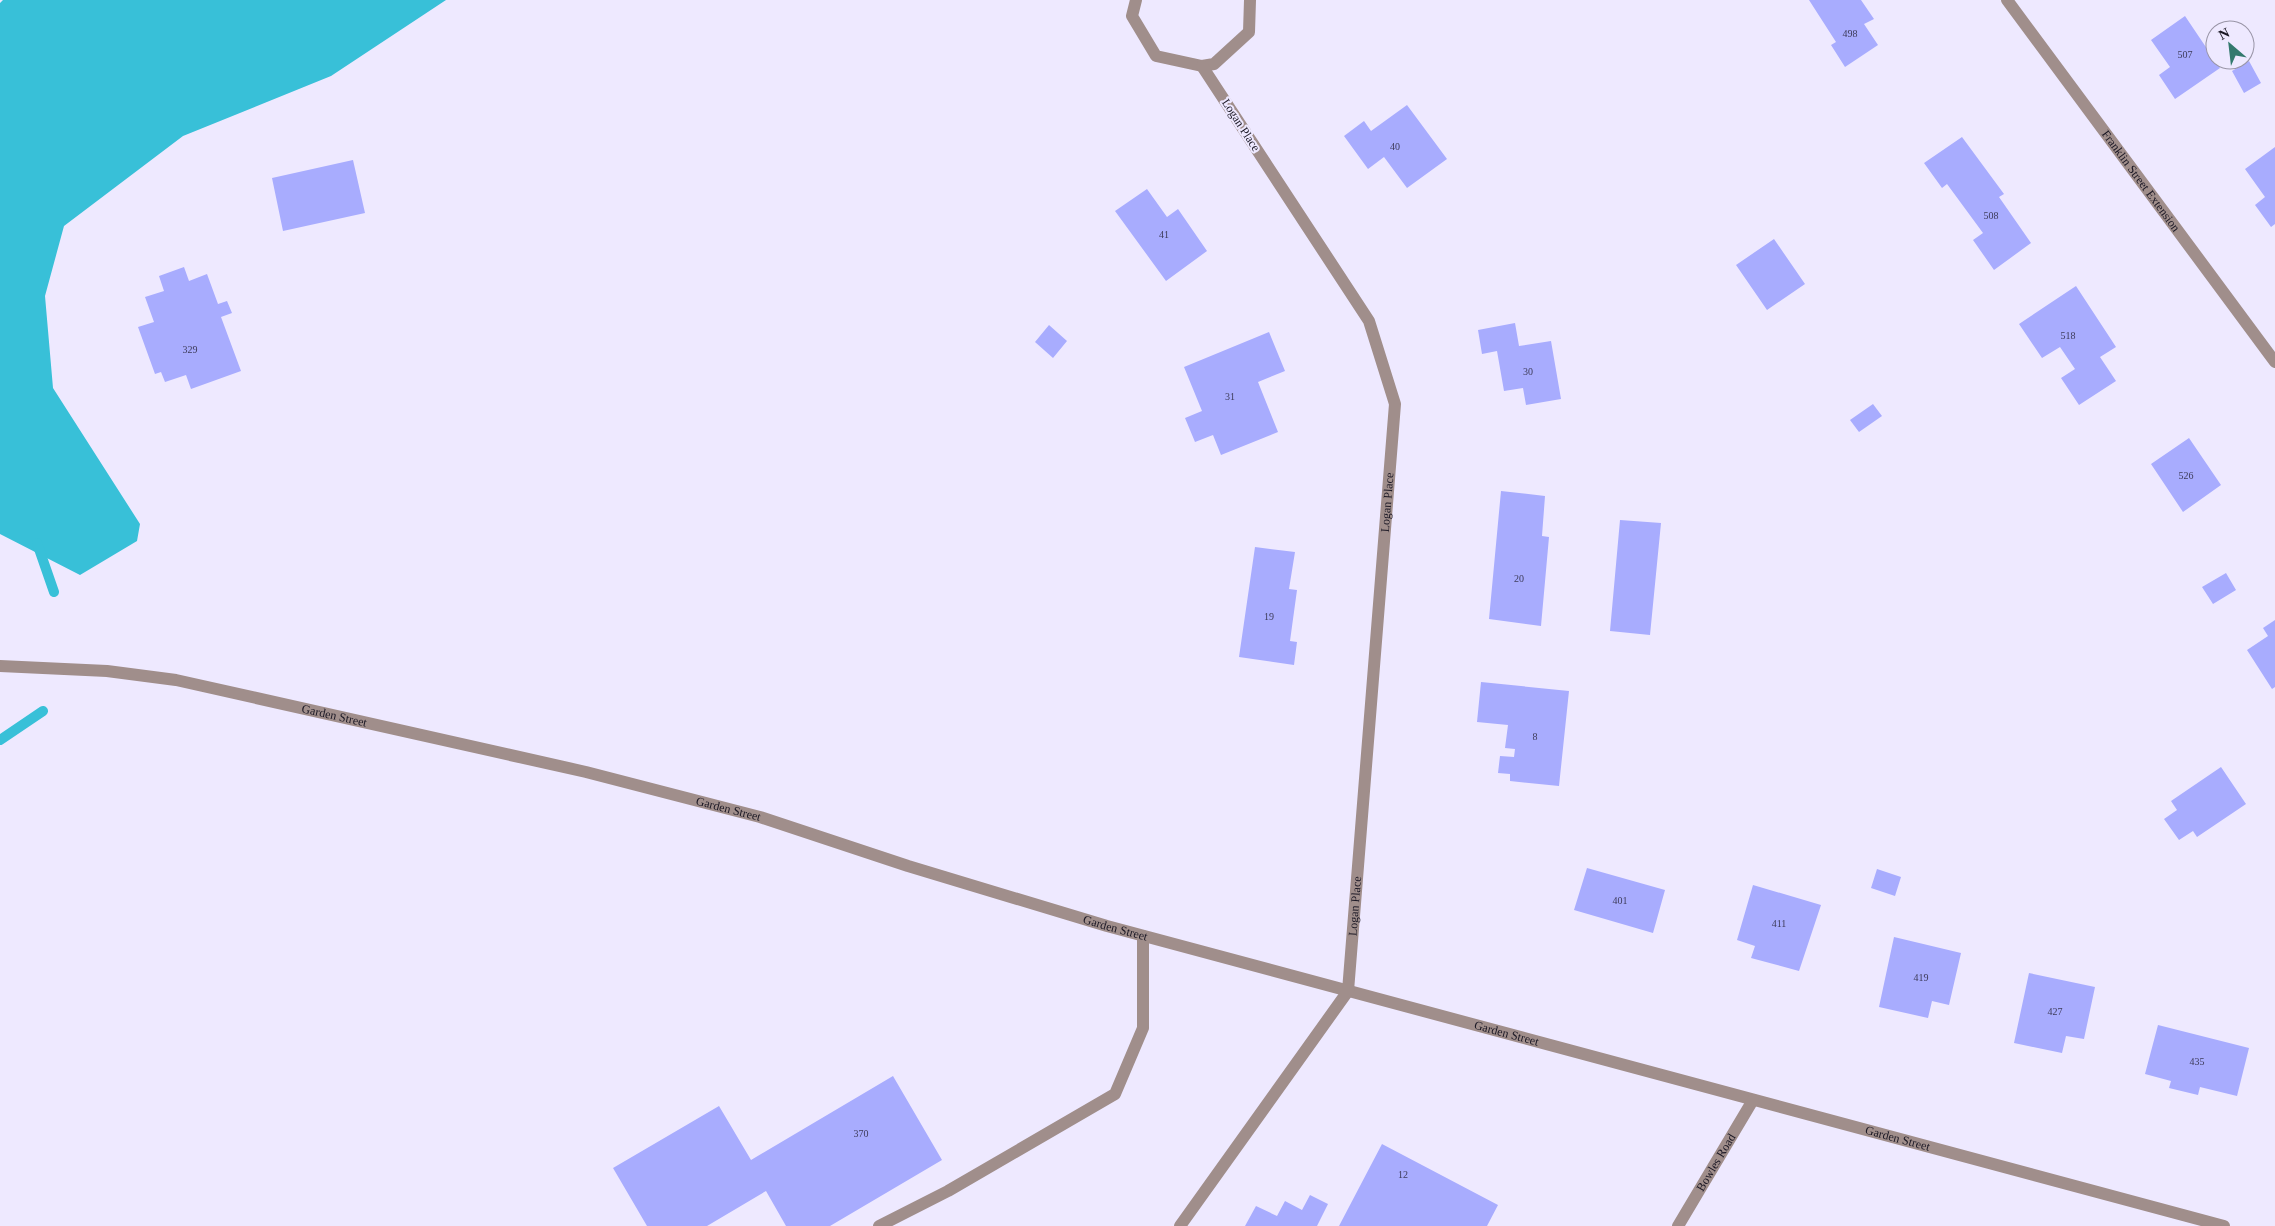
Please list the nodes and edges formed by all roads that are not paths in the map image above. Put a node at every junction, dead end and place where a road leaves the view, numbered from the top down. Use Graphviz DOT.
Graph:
graph roads {
  1 [pos="1136,0"];
  2 [pos="1250,0"];
  3 [pos="2007,0"];
  4 [pos="1202,66"];
  5 [pos="2275,362"];
  6 [pos="0,666"];
  7 [pos="1143,936"];
  8 [pos="1348,991"];
  9 [pos="1753,1100"];
  10 [pos="879,1226"];
  11 [pos="1180,1226"];
  12 [pos="1678,1226"];
  13 [pos="2224,1226"];
  1 -- 4 [label="street"];
  2 -- 4 [label="street"];
  3 -- 5 [label="street, Franklin Street Extension"];
  4 -- 8 [label="street, Logan Place"];
  6 -- 7 [label="street, Garden Street"];
  7 -- 8 [label="street, Garden Street"];
  7 -- 10 [label="street"];
  8 -- 9 [label="street, Garden Street"];
  8 -- 11 [label="street"];
  9 -- 12 [label="street, Bowles Road"];
  9 -- 13 [label="street, Garden Street"];
}
